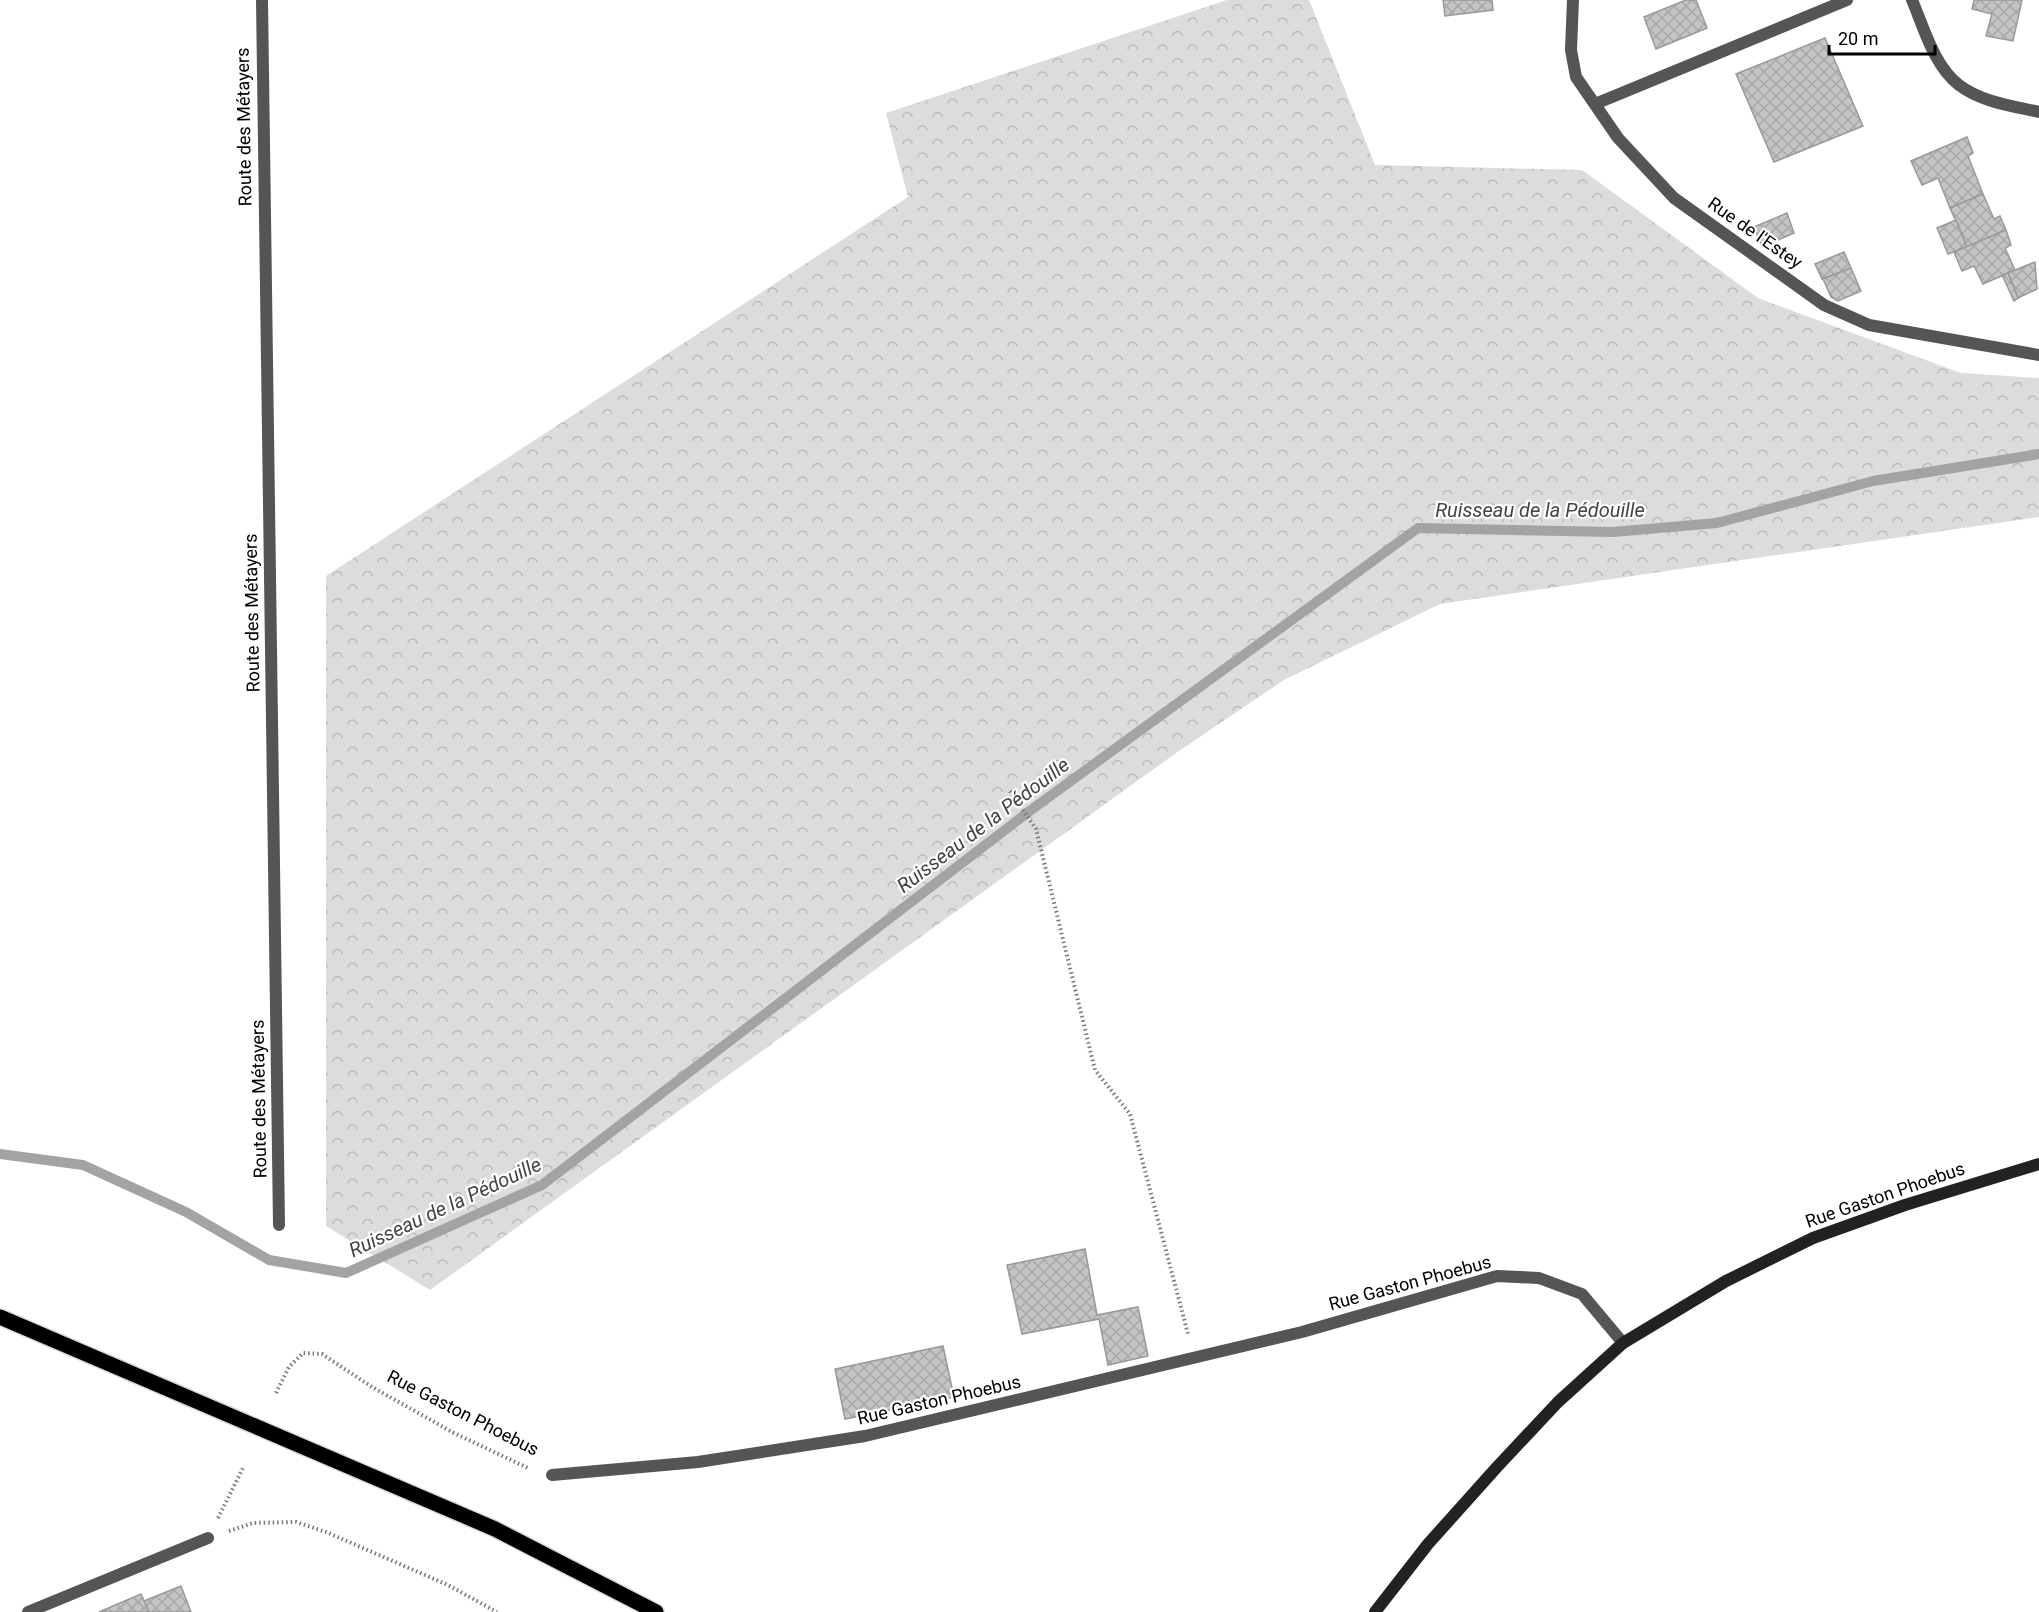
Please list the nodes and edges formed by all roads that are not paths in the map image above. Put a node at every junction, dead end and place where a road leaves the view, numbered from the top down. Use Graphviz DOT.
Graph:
graph roads {
  1 [pos="261,0"];
  2 [pos="1573,0"];
  3 [pos="1847,0"];
  4 [pos="1912,0"];
  5 [pos="1595,104"];
  6 [pos="2039,112"];
  7 [pos="2039,355"];
  8 [pos="2039,1164"];
  9 [pos="279,1225"];
  10 [pos="0,1317"];
  11 [pos="1623,1343"];
  12 [pos="552,1475"];
  13 [pos="208,1538"];
  14 [pos="27,1612"];
  15 [pos="656,1612"];
  16 [pos="1375,1612"];
  1 -- 9 [label="street, Route des Métayers"];
  2 -- 5 [label="street, Rue de l'Estey"];
  3 -- 5 [label="street"];
  4 -- 6 [label="street"];
  5 -- 7 [label="street, Rue de l'Estey"];
  8 -- 11 [label="main road, Rue Gaston Phoebus"];
  10 -- 15 [label="main road"];
  11 -- 12 [label="street, Rue Gaston Phoebus"];
  11 -- 16 [label="main road, Rue Gaston Phoebus"];
  13 -- 14 [label="street"];
}
